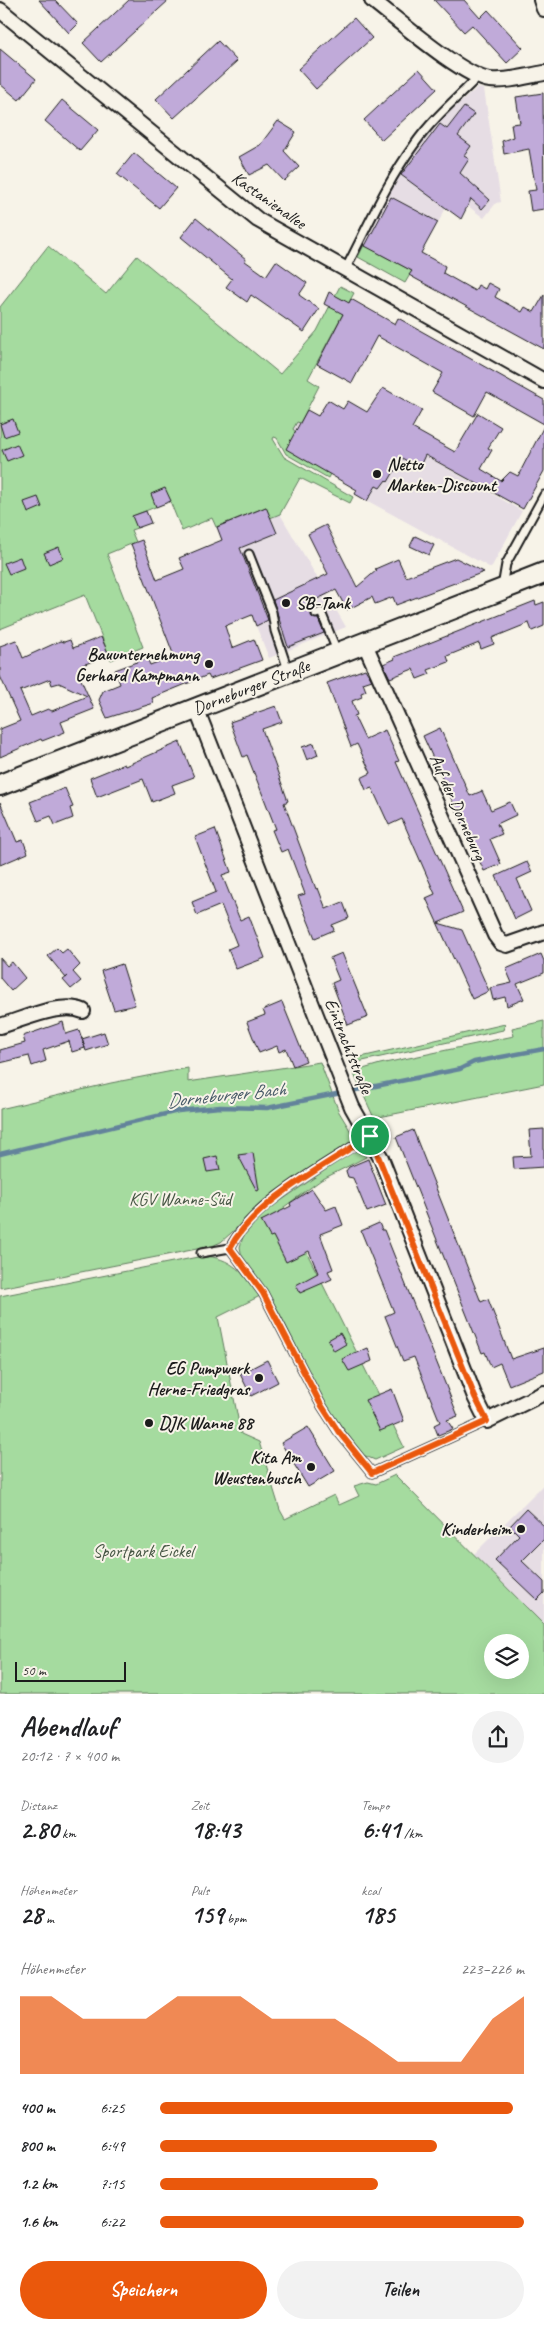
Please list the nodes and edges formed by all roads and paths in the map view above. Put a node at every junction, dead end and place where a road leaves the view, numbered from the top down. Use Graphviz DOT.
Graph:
graph roads {
  1 [pos="372,0"];
  2 [pos="541,0"];
  3 [pos="544,9"];
  4 [pos="0,10"];
  5 [pos="544,73"];
  6 [pos="478,77"];
  7 [pos="345,270"];
  8 [pos="544,381"];
  9 [pos="544,495"];
  10 [pos="249,554"];
  11 [pos="542,575"];
  12 [pos="502,587"];
  13 [pos="316,614"];
  14 [pos="364,642"];
  15 [pos="338,653"];
  16 [pos="288,672"];
  17 [pos="196,708"];
  18 [pos="0,785"];
  19 [pos="544,932"];
  20 [pos="83,1011"];
  21 [pos="0,1026"];
  22 [pos="370,1136"];
  23 [pos="230,1248"];
  24 [pos="201,1253"];
  25 [pos="544,1393"];
  26 [pos="487,1421"];
  1 -- 6 [label="street"];
  2 -- 3 [label="street"];
  4 -- 7 [label="street, Kastanienallee"];
  5 -- 6 [label="street"];
  6 -- 7 [label="lane"];
  7 -- 8 [label="street, Kastanienallee"];
  9 -- 12 [label="lane"];
  10 -- 16 [label="lane"];
  11 -- 12 [label="street, Dorneburger Straße"];
  12 -- 14 [label="street, Dorneburger Straße"];
  13 -- 15 [label="lane"];
  14 -- 15 [label="street, Dorneburger Straße"];
  14 -- 19 [label="street, Auf der Dorneburg"];
  15 -- 16 [label="street, Dorneburger Straße"];
  16 -- 17 [label="street, Dorneburger Straße"];
  17 -- 18 [label="street, Dorneburger Straße"];
  17 -- 22 [label="street, Eintrachtstraße"];
  20 -- 21 [label="street"];
  22 -- 23 [label="lane"];
  22 -- 26 [label="street, Eintrachtstraße"];
  23 -- 24 [label="lane"];
  23 -- 26 [label="lane"];
  25 -- 26 [label="street"];
}
